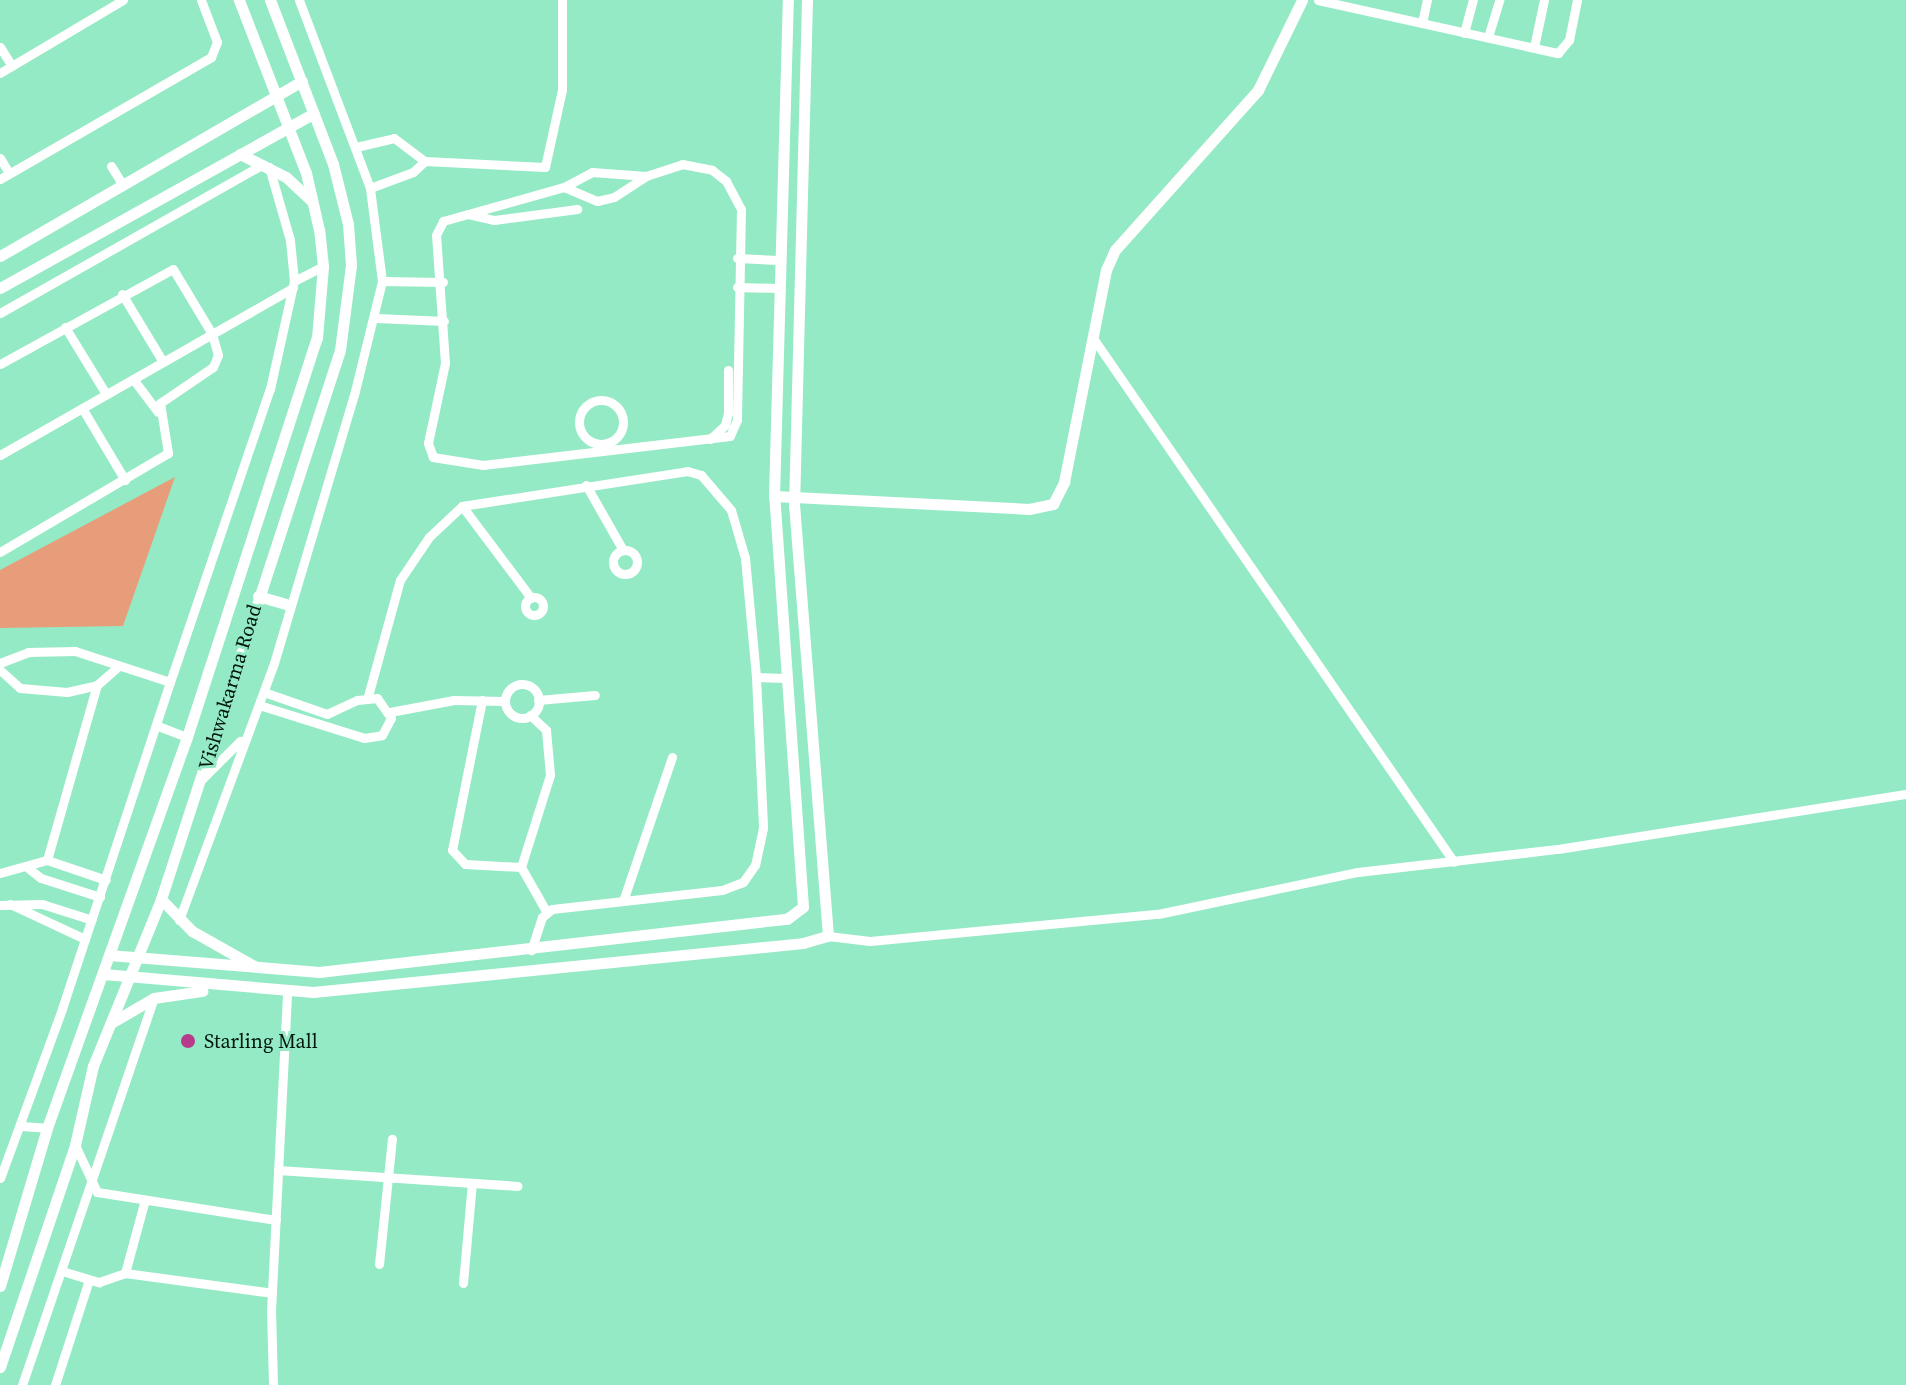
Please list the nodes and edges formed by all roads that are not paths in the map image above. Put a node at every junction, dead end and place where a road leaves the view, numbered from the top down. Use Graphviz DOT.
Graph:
graph roads {
  1 [pos="123,0"];
  2 [pos="201,0"];
  3 [pos="239,0"];
  4 [pos="270,0"];
  5 [pos="299,0"];
  6 [pos="562,0"];
  7 [pos="788,0"];
  8 [pos="807,0"];
  9 [pos="1302,0"];
  10 [pos="1318,0"];
  11 [pos="1427,0"];
  12 [pos="1473,0"];
  13 [pos="1499,0"];
  14 [pos="1544,0"];
  15 [pos="1577,0"];
  16 [pos="1422,23"];
  17 [pos="1464,33"];
  18 [pos="1488,37"];
  19 [pos="0,47"];
  20 [pos="1534,47"];
  21 [pos="12,66"];
  22 [pos="0,73"];
  23 [pos="302,81"];
  24 [pos="277,96"];
  25 [pos="314,113"];
  26 [pos="288,128"];
  27 [pos="356,147"];
  28 [pos="240,154"];
  29 [pos="0,158"];
  30 [pos="425,161"];
  31 [pos="111,166"];
  32 [pos="266,166"];
  33 [pos="5,176"];
  34 [pos="646,176"];
  35 [pos="123,185"];
  36 [pos="564,187"];
  37 [pos="370,188"];
  38 [pos="312,200"];
  39 [pos="577,209"];
  40 [pos="464,213"];
  41 [pos="0,256"];
  42 [pos="737,258"];
  43 [pos="777,260"];
  44 [pos="323,266"];
  45 [pos="382,281"];
  46 [pos="443,282"];
  47 [pos="294,284"];
  48 [pos="737,287"];
  49 [pos="0,288"];
  50 [pos="777,288"];
  51 [pos="122,294"];
  52 [pos="0,313"];
  53 [pos="376,318"];
  54 [pos="444,321"];
  55 [pos="65,327"];
  56 [pos="212,334"];
  57 [pos="1093,338"];
  58 [pos="163,362"];
  59 [pos="0,364"];
  60 [pos="728,370"];
  61 [pos="133,379"];
  62 [pos="106,394"];
  63 [pos="82,408"];
  64 [pos="158,412"];
  65 [pos="614,439"];
  66 [pos="590,441"];
  67 [pos="707,441"];
  68 [pos="622,450"];
  69 [pos="587,454"];
  70 [pos="0,455"];
  71 [pos="125,480"];
  72 [pos="586,485"];
  73 [pos="774,496"];
  74 [pos="804,497"];
  75 [pos="462,506"];
  76 [pos="623,550"];
  77 [pos="0,552"];
  78 [pos="258,596"];
  79 [pos="531,598"];
  80 [pos="290,605"];
  81 [pos="0,663"];
  82 [pos="119,666"];
  83 [pos="0,670"];
  84 [pos="756,677"];
  85 [pos="786,678"];
  86 [pos="170,682"];
  87 [pos="97,685"];
  88 [pos="264,692"];
  89 [pos="595,695"];
  90 [pos="368,696"];
  91 [pos="482,700"];
  92 [pos="538,700"];
  93 [pos="504,701"];
  94 [pos="259,705"];
  95 [pos="390,712"];
  96 [pos="530,715"];
  97 [pos="158,726"];
  98 [pos="187,737"];
  99 [pos="242,739"];
  100 [pos="672,757"];
  101 [pos="200,781"];
  102 [pos="1906,794"];
  103 [pos="47,860"];
  104 [pos="1454,862"];
  105 [pos="521,867"];
  106 [pos="28,868"];
  107 [pos="0,873"];
  108 [pos="106,880"];
  109 [pos="100,897"];
  110 [pos="161,899"];
  111 [pos="623,901"];
  112 [pos="5,904"];
  113 [pos="546,911"];
  114 [pos="92,920"];
  115 [pos="179,920"];
  116 [pos="828,936"];
  117 [pos="85,939"];
  118 [pos="531,950"];
  119 [pos="109,955"];
  120 [pos="139,961"];
  121 [pos="259,968"];
  122 [pos="103,974"];
  123 [pos="132,978"];
  124 [pos="223,988"];
  125 [pos="287,993"];
  126 [pos="154,998"];
  127 [pos="111,1023"];
  128 [pos="21,1126"];
  129 [pos="47,1128"];
  130 [pos="392,1139"];
  131 [pos="75,1145"];
  132 [pos="278,1170"];
  133 [pos="386,1177"];
  134 [pos="0,1178"];
  135 [pos="472,1183"];
  136 [pos="517,1186"];
  137 [pos="99,1192"];
  138 [pos="144,1203"];
  139 [pos="276,1220"];
  140 [pos="379,1264"];
  141 [pos="69,1273"];
  142 [pos="125,1273"];
  143 [pos="89,1280"];
  144 [pos="463,1283"];
  145 [pos="0,1286"];
  146 [pos="272,1293"];
  147 [pos="0,1367"];
  148 [pos="22,1385"];
  149 [pos="55,1385"];
  150 [pos="273,1385"];
  1 -- 21 [label="street"];
  2 -- 33 [label="street"];
  3 -- 24 [label="street, Vishwakarma Road"];
  4 -- 23 [label="street, Vishwakarma Road"];
  5 -- 27 [label="street"];
  6 -- 30 [label="street"];
  7 -- 43 [label="street"];
  8 -- 74 [label="street"];
  9 -- 57 [label="street"];
  10 -- 16 [label="street"];
  11 -- 16 [label="street"];
  12 -- 17 [label="street"];
  13 -- 18 [label="street"];
  14 -- 20 [label="street"];
  15 -- 20 [label="street"];
  16 -- 17 [label="street"];
  17 -- 18 [label="street"];
  18 -- 20 [label="street"];
  19 -- 21 [label="street"];
  21 -- 22 [label="street"];
  23 -- 24 [label="street"];
  23 -- 25 [label="street, Vishwakarma Road"];
  24 -- 26 [label="street, Vishwakarma Road"];
  24 -- 35 [label="street"];
  25 -- 26 [label="street"];
  25 -- 78 [label="street, Vishwakarma Road"];
  26 -- 28 [label="street"];
  26 -- 38 [label="street, Vishwakarma Road"];
  27 -- 30 [label="street"];
  27 -- 37 [label="street"];
  28 -- 32 [label="street"];
  28 -- 49 [label="street"];
  29 -- 33 [label="street"];
  30 -- 37 [label="street"];
  31 -- 35 [label="street"];
  32 -- 38 [label="street"];
  32 -- 47 [label="street"];
  32 -- 52 [label="street"];
  34 -- 36 [label="street"];
  34 -- 36 [label="street"];
  34 -- 42 [label="street"];
  35 -- 41 [label="street"];
  36 -- 40 [label="street"];
  37 -- 45 [label="street"];
  38 -- 44 [label="street, Vishwakarma Road"];
  39 -- 40 [label="street"];
  40 -- 46 [label="street"];
  42 -- 43 [label="street"];
  42 -- 48 [label="street"];
  43 -- 50 [label="street"];
  44 -- 47 [label="street"];
  44 -- 98 [label="street, Vishwakarma Road"];
  45 -- 46 [label="street"];
  45 -- 53 [label="street"];
  46 -- 54 [label="street"];
  47 -- 56 [label="street"];
  47 -- 86 [label="street"];
  48 -- 50 [label="street"];
  48 -- 67 [label="street"];
  50 -- 73 [label="street"];
  51 -- 55 [label="street"];
  51 -- 56 [label="street"];
  51 -- 58 [label="street"];
  53 -- 54 [label="street"];
  53 -- 80 [label="street"];
  54 -- 69 [label="street"];
  55 -- 59 [label="street"];
  55 -- 62 [label="street"];
  56 -- 58 [label="street"];
  56 -- 64 [label="street"];
  57 -- 74 [label="street"];
  57 -- 104 [label="street"];
  58 -- 61 [label="street"];
  60 -- 67 [label="street"];
  61 -- 62 [label="street"];
  61 -- 64 [label="street"];
  62 -- 63 [label="street"];
  63 -- 70 [label="street"];
  63 -- 71 [label="street"];
  64 -- 71 [label="street"];
  65 -- 66 [label="street"];
  65 -- 66 [label="street"];
  65 -- 68 [label="street"];
  66 -- 69 [label="street"];
  67 -- 68 [label="street"];
  68 -- 69 [label="street"];
  71 -- 77 [label="street"];
  72 -- 75 [label="street"];
  72 -- 76 [label="street"];
  72 -- 84 [label="street"];
  73 -- 74 [label="street"];
  73 -- 85 [label="street"];
  74 -- 116 [label="street"];
  75 -- 79 [label="street"];
  75 -- 90 [label="street"];
  78 -- 80 [label="street"];
  78 -- 101 [label="street, Vishwakarma Road"];
  80 -- 88 [label="street"];
  81 -- 82 [label="street"];
  82 -- 86 [label="street"];
  82 -- 87 [label="street"];
  83 -- 87 [label="street"];
  84 -- 85 [label="street"];
  84 -- 111 [label="street"];
  85 -- 118 [label="street"];
  86 -- 97 [label="street"];
  87 -- 103 [label="street"];
  88 -- 90 [label="street"];
  88 -- 94 [label="street"];
  89 -- 92 [label="street"];
  90 -- 95 [label="street"];
  91 -- 93 [label="street"];
  91 -- 95 [label="street"];
  91 -- 105 [label="street"];
  92 -- 93 [label="street"];
  92 -- 96 [label="street"];
  93 -- 96 [label="street"];
  94 -- 95 [label="street"];
  94 -- 99 [label="street"];
  96 -- 105 [label="street"];
  97 -- 98 [label="street"];
  97 -- 108 [label="street"];
  98 -- 119 [label="street, Vishwakarma Road"];
  99 -- 101 [label="street"];
  99 -- 115 [label="street"];
  100 -- 111 [label="street"];
  101 -- 110 [label="street, Vishwakarma Road"];
  102 -- 104 [label="street"];
  103 -- 106 [label="street"];
  103 -- 108 [label="street"];
  104 -- 116 [label="street"];
  105 -- 113 [label="street"];
  106 -- 107 [label="street"];
  106 -- 109 [label="street"];
  108 -- 109 [label="street"];
  109 -- 114 [label="street"];
  110 -- 115 [label="street"];
  110 -- 120 [label="street, Vishwakarma Road"];
  111 -- 113 [label="street"];
  112 -- 114 [label="street"];
  112 -- 117 [label="street"];
  113 -- 118 [label="street"];
  114 -- 117 [label="street"];
  115 -- 121 [label="street"];
  116 -- 125 [label="street"];
  117 -- 128 [label="street"];
  118 -- 121 [label="street"];
  119 -- 120 [label="street"];
  119 -- 122 [label="street, Vishwakarma Road"];
  120 -- 121 [label="street"];
  120 -- 123 [label="street, Vishwakarma Road"];
  122 -- 123 [label="street"];
  122 -- 129 [label="street, Vishwakarma Road"];
  123 -- 124 [label="street"];
  123 -- 127 [label="street, Vishwakarma Road"];
  124 -- 125 [label="street"];
  124 -- 126 [label="street"];
  125 -- 132 [label="street"];
  126 -- 127 [label="street"];
  126 -- 137 [label="street"];
  127 -- 131 [label="street, Vishwakarma Road"];
  128 -- 129 [label="street"];
  128 -- 134 [label="street"];
  129 -- 145 [label="street, Vishwakarma Road"];
  130 -- 133 [label="street"];
  131 -- 137 [label="street"];
  131 -- 147 [label="street, Vishwakarma Road"];
  132 -- 133 [label="street"];
  132 -- 139 [label="street"];
  133 -- 135 [label="street"];
  133 -- 140 [label="street"];
  135 -- 136 [label="street"];
  135 -- 144 [label="street"];
  137 -- 138 [label="street"];
  137 -- 141 [label="street"];
  138 -- 139 [label="street"];
  138 -- 142 [label="street"];
  139 -- 146 [label="street"];
  141 -- 143 [label="street"];
  141 -- 148 [label="street"];
  142 -- 143 [label="street"];
  142 -- 146 [label="street"];
  143 -- 149 [label="street"];
  146 -- 150 [label="street"];
}
